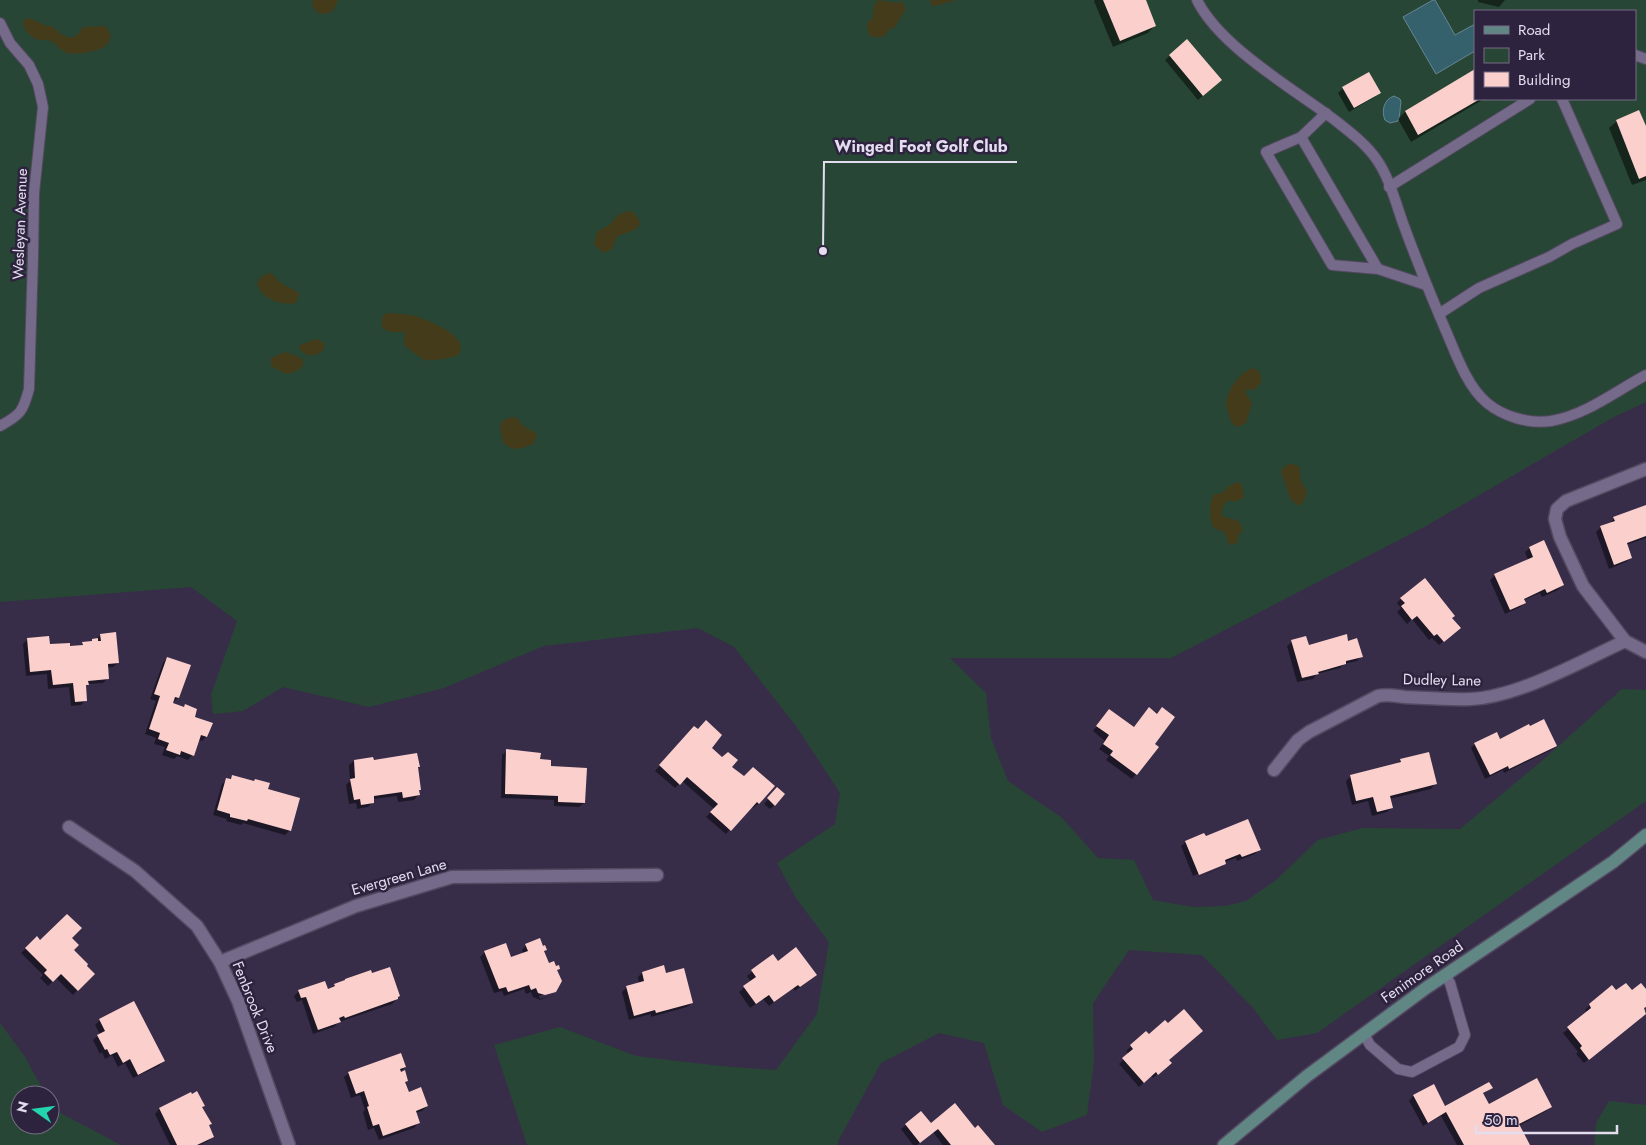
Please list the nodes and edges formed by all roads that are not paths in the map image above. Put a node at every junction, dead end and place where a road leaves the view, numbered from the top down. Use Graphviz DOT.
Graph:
graph roads {
  1 [pos="1197,0"];
  2 [pos="0,23"];
  3 [pos="1528,100"];
  4 [pos="1562,100"];
  5 [pos="1326,113"];
  6 [pos="1301,137"];
  7 [pos="1389,187"];
  8 [pos="1378,270"];
  9 [pos="1426,285"];
  10 [pos="1439,314"];
  11 [pos="1646,375"];
  12 [pos="0,426"];
  13 [pos="1646,469"];
  14 [pos="1625,641"];
  15 [pos="1646,652"];
  16 [pos="1274,770"];
  17 [pos="68,827"];
  18 [pos="1646,835"];
  19 [pos="657,876"];
  20 [pos="220,962"];
  21 [pos="1445,975"];
  22 [pos="1364,1034"];
  23 [pos="289,1145"];
  24 [pos="1224,1145"];
  1 -- 5 [label="lane"];
  2 -- 12 [label="lane, Wesleyan Avenue"];
  3 -- 7 [label="lane"];
  4 -- 10 [label="lane"];
  5 -- 6 [label="lane"];
  5 -- 7 [label="lane"];
  6 -- 8 [label="lane"];
  6 -- 8 [label="lane"];
  7 -- 9 [label="lane"];
  8 -- 9 [label="lane"];
  9 -- 10 [label="lane"];
  10 -- 11 [label="lane"];
  13 -- 14 [label="street"];
  14 -- 15 [label="street"];
  14 -- 16 [label="street, Dudley Lane"];
  17 -- 20 [label="street, Fenbrook Drive"];
  18 -- 21 [label="street, Fenimore Road"];
  19 -- 20 [label="street, Evergreen Lane"];
  20 -- 23 [label="street, Fenbrook Drive"];
  21 -- 22 [label="street, Fenimore Road"];
  21 -- 22 [label="lane"];
  22 -- 24 [label="street, Fenimore Road"];
}
